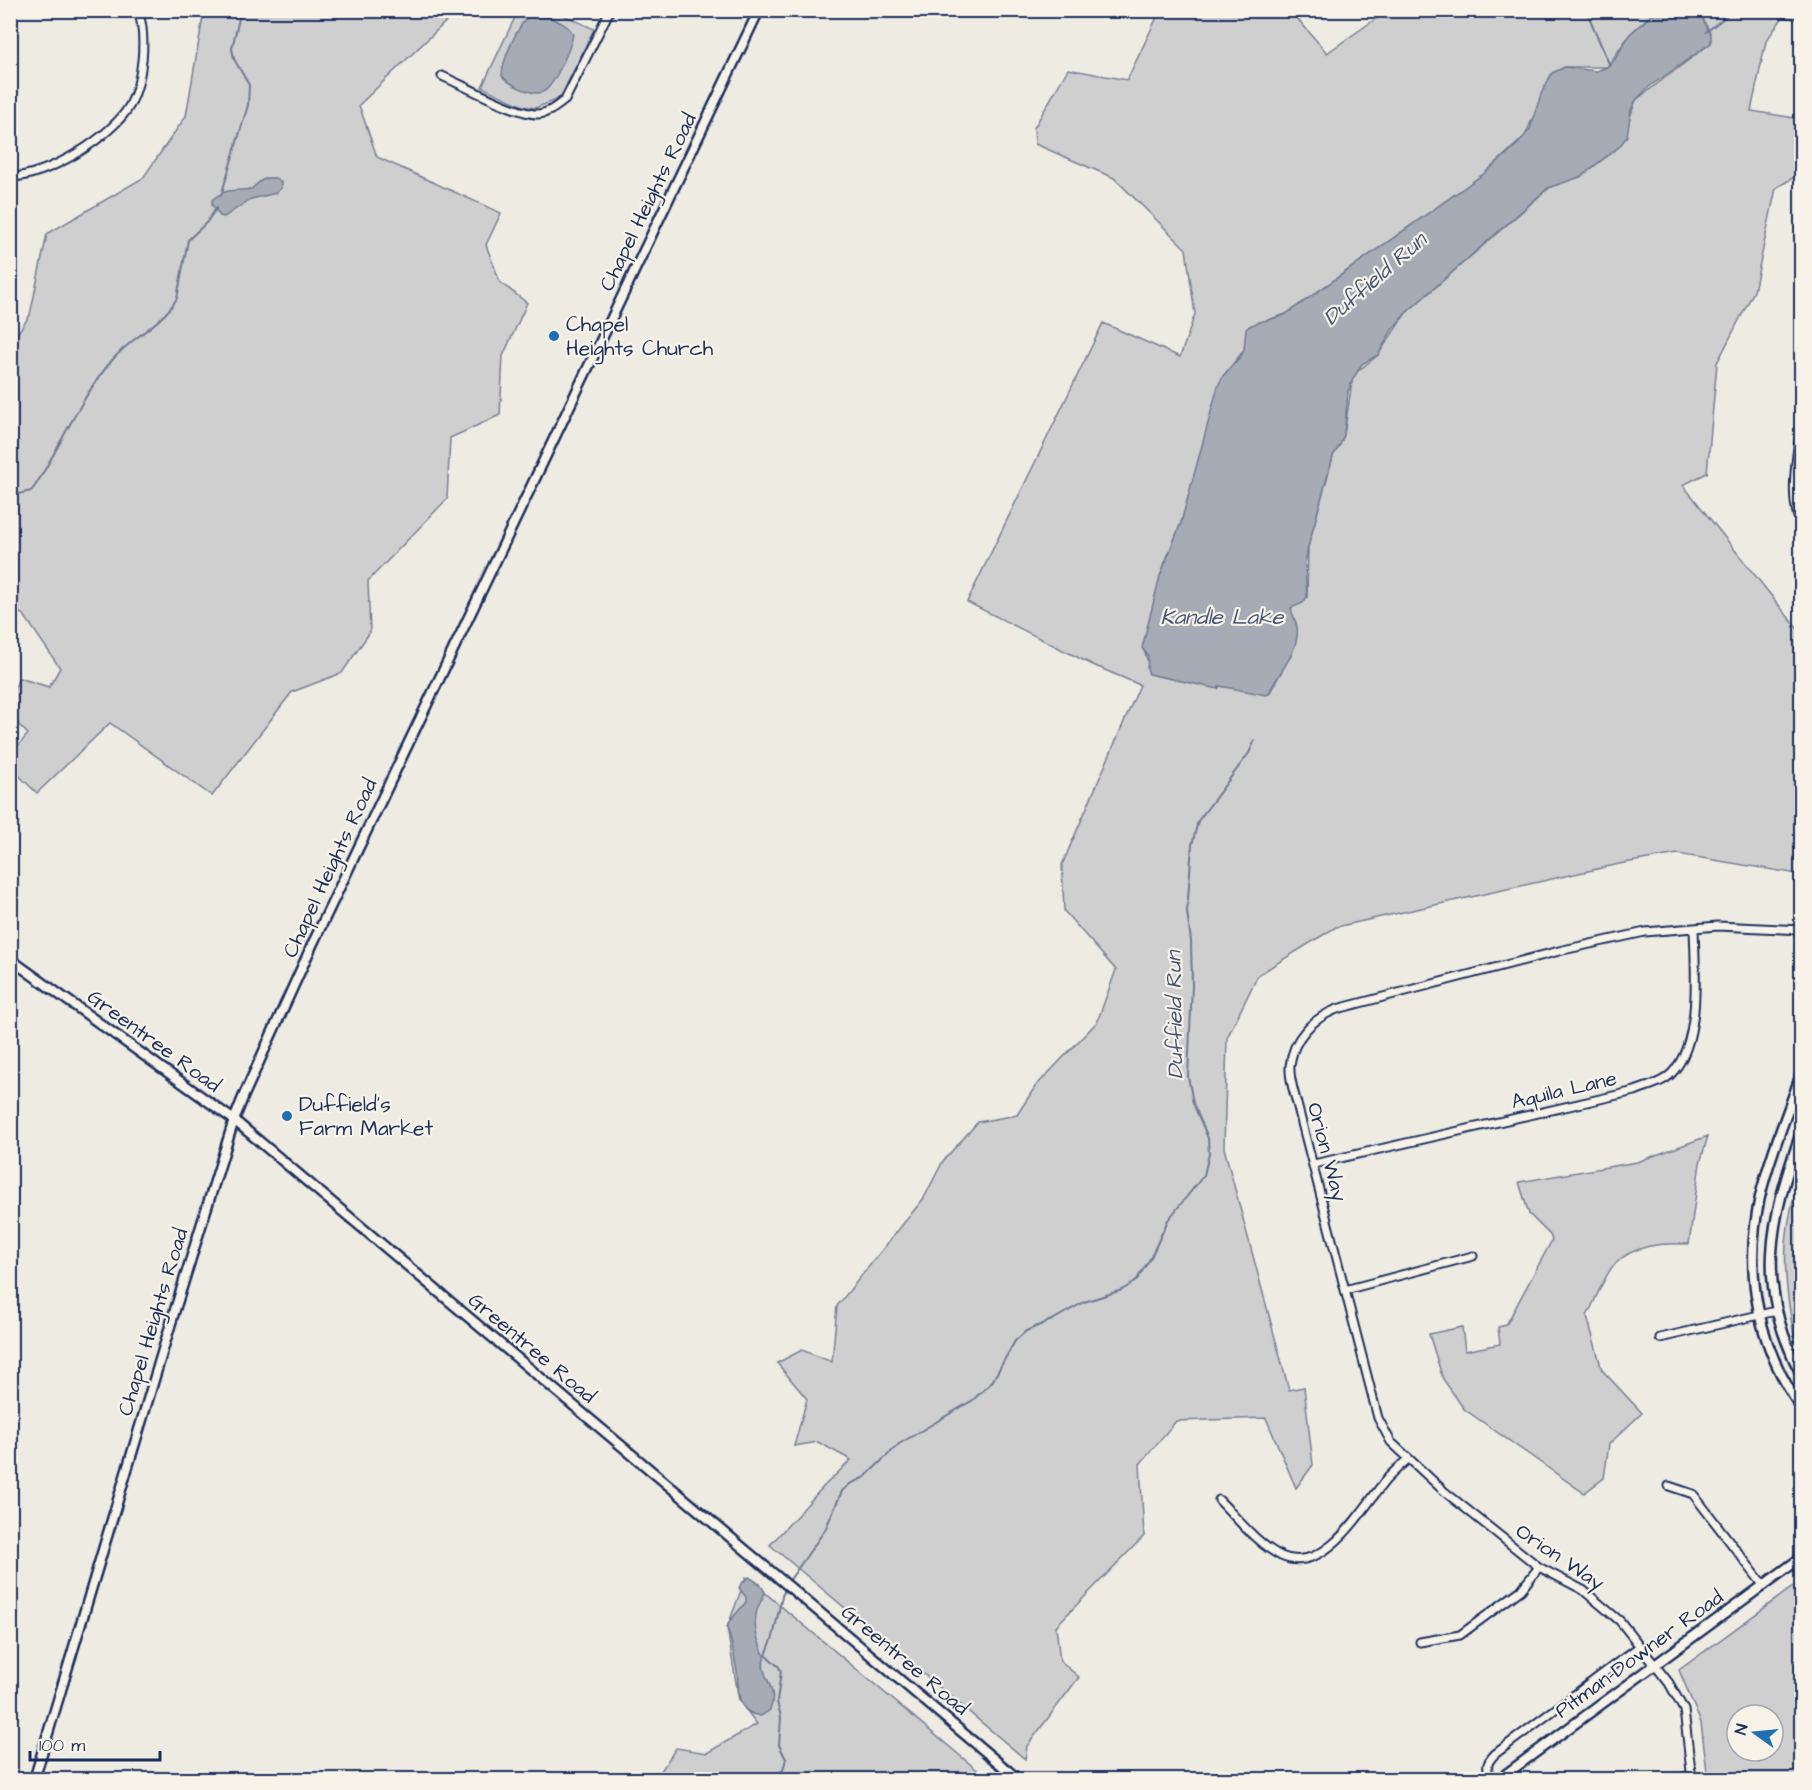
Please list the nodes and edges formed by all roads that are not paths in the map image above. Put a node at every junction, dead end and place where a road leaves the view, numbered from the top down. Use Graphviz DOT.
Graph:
graph roads {
  1 [pos="138,10"];
  2 [pos="610,10"];
  3 [pos="759,10"];
  4 [pos="442,76"];
  5 [pos="10,177"];
  6 [pos="1802,421"];
  7 [pos="1802,526"];
  8 [pos="1694,927"];
  9 [pos="1802,930"];
  10 [pos="10,959"];
  11 [pos="1802,1071"];
  12 [pos="234,1120"];
  13 [pos="1802,1130"];
  14 [pos="1314,1164"];
  15 [pos="1473,1256"];
  16 [pos="1346,1290"];
  17 [pos="1776,1311"];
  18 [pos="1759,1315"];
  19 [pos="1660,1338"];
  20 [pos="1802,1376"];
  21 [pos="1802,1409"];
  22 [pos="1408,1459"];
  23 [pos="1669,1486"];
  24 [pos="1219,1500"];
  25 [pos="1802,1557"];
  26 [pos="1539,1567"];
  27 [pos="1764,1586"];
  28 [pos="1420,1642"];
  29 [pos="1641,1646"];
  30 [pos="1655,1664"];
  31 [pos="1692,1777"];
  32 [pos="34,1779"];
  33 [pos="1019,1779"];
  34 [pos="1491,1779"];
  35 [pos="1498,1779"];
  36 [pos="1671,1779"];
  1 -- 5 [label="street"];
  2 -- 4 [label="street"];
  3 -- 12 [label="street, Chapel Heights Road"];
  6 -- 7 [label="street"];
  8 -- 9 [label="street, Orion Way"];
  8 -- 14 [label="street, Aquila Lane"];
  8 -- 14 [label="street, Orion Way"];
  10 -- 12 [label="street, Greentree Road"];
  11 -- 18 [label="street"];
  12 -- 32 [label="street, Chapel Heights Road"];
  12 -- 33 [label="street, Greentree Road"];
  13 -- 17 [label="street"];
  14 -- 16 [label="street, Orion Way"];
  15 -- 16 [label="street"];
  16 -- 22 [label="street, Orion Way"];
  17 -- 18 [label="street"];
  17 -- 20 [label="street"];
  18 -- 19 [label="street"];
  18 -- 21 [label="street"];
  22 -- 24 [label="street"];
  22 -- 26 [label="street, Orion Way"];
  23 -- 27 [label="street"];
  25 -- 27 [label="street, Pitman-Downer Road"];
  26 -- 28 [label="street"];
  26 -- 29 [label="street, Orion Way"];
  27 -- 30 [label="street, Pitman-Downer Road"];
  29 -- 30 [label="street, Orion Way"];
  29 -- 34 [label="street"];
  30 -- 31 [label="street, Orion Way"];
  30 -- 35 [label="street, Pitman-Downer Road"];
  31 -- 36 [label="street"];
}
